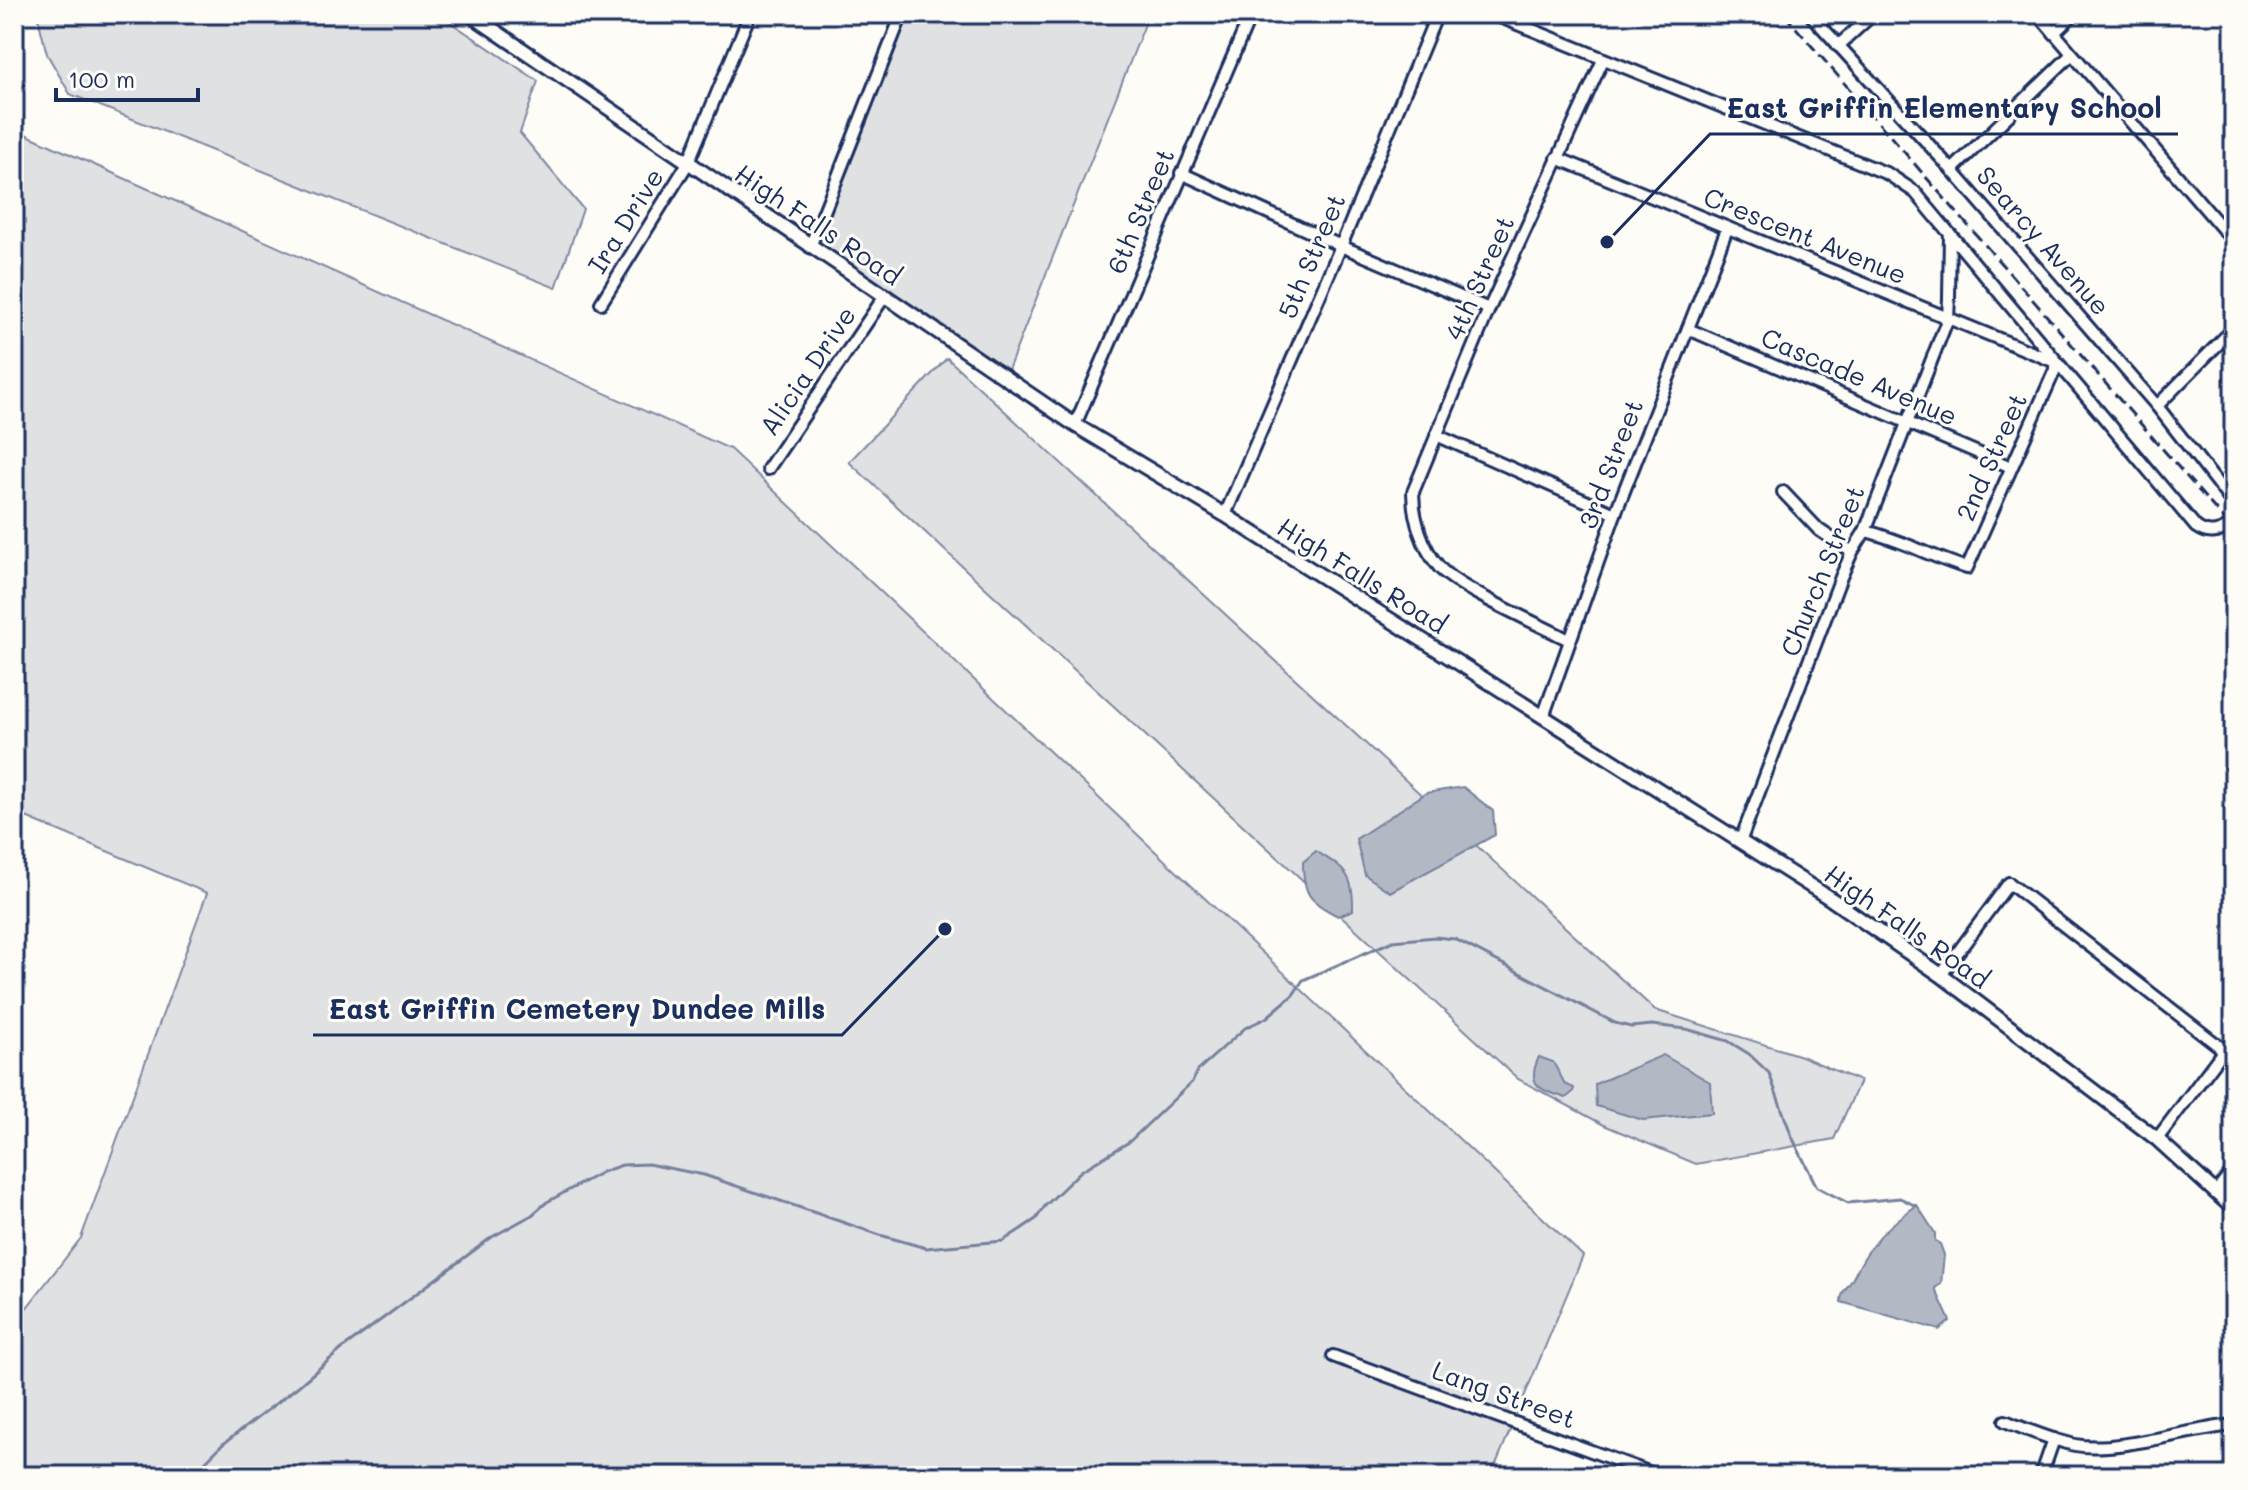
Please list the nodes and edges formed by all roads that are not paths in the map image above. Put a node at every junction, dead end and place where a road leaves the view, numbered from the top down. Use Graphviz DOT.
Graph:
graph roads {
  1 [pos="470,14"];
  2 [pos="750,14"];
  3 [pos="902,14"];
  4 [pos="1251,14"];
  5 [pos="1437,14"];
  6 [pos="1493,14"];
  7 [pos="1810,14"];
  8 [pos="1873,14"];
  9 [pos="2038,14"];
  10 [pos="2074,14"];
  11 [pos="2054,33"];
  12 [pos="1838,46"];
  13 [pos="2071,55"];
  14 [pos="1603,60"];
  15 [pos="1557,158"];
  16 [pos="688,163"];
  17 [pos="1952,170"];
  18 [pos="1181,173"];
  19 [pos="1727,229"];
  20 [pos="1950,234"];
  21 [pos="2234,242"];
  22 [pos="1341,246"];
  23 [pos="810,247"];
  24 [pos="884,297"];
  25 [pos="601,303"];
  26 [pos="1489,309"];
  27 [pos="1948,318"];
  28 [pos="2234,328"];
  29 [pos="1688,329"];
  30 [pos="2058,363"];
  31 [pos="2157,406"];
  32 [pos="1909,421"];
  33 [pos="1075,425"];
  34 [pos="1436,435"];
  35 [pos="2011,467"];
  36 [pos="768,469"];
  37 [pos="1783,492"];
  38 [pos="2234,505"];
  39 [pos="1615,514"];
  40 [pos="1225,515"];
  41 [pos="2234,523"];
  42 [pos="1865,531"];
  43 [pos="1852,552"];
  44 [pos="1569,640"];
  45 [pos="1543,717"];
  46 [pos="1740,842"];
  47 [pos="1941,975"];
  48 [pos="2157,1139"];
  49 [pos="2234,1170"];
  50 [pos="2216,1192"];
  51 [pos="2234,1209"];
  52 [pos="1333,1356"];
  53 [pos="2005,1421"];
  54 [pos="2234,1425"];
  55 [pos="2054,1439"];
  56 [pos="1659,1476"];
  57 [pos="2041,1476"];
  1 -- 16 [label="street, High Falls Road"];
  2 -- 16 [label="street, Ira Drive"];
  3 -- 23 [label="street"];
  4 -- 18 [label="street, 6th Street"];
  5 -- 22 [label="street, 5th Street"];
  6 -- 14 [label="street"];
  7 -- 12 [label="street, Searcy Avenue"];
  8 -- 12 [label="street"];
  9 -- 11 [label="street"];
  10 -- 11 [label="street"];
  11 -- 13 [label="street"];
  12 -- 17 [label="street, Searcy Avenue"];
  13 -- 17 [label="street"];
  13 -- 21 [label="street"];
  14 -- 15 [label="street, 4th Street"];
  14 -- 20 [label="street"];
  15 -- 19 [label="street, Crescent Avenue"];
  15 -- 26 [label="street, 4th Street"];
  16 -- 23 [label="street, High Falls Road"];
  16 -- 25 [label="street, Ira Drive"];
  17 -- 31 [label="street, Searcy Avenue"];
  18 -- 22 [label="street"];
  18 -- 33 [label="street, 6th Street"];
  19 -- 27 [label="street, Crescent Avenue"];
  19 -- 29 [label="street, 3rd Street"];
  20 -- 27 [label="street, Church Street"];
  20 -- 30 [label="street"];
  22 -- 26 [label="street"];
  22 -- 40 [label="street, 5th Street"];
  23 -- 24 [label="street, High Falls Road"];
  24 -- 33 [label="street, High Falls Road"];
  24 -- 36 [label="street, Alicia Drive"];
  26 -- 34 [label="street, 4th Street"];
  27 -- 30 [label="street, Crescent Avenue"];
  27 -- 32 [label="street, Church Street"];
  28 -- 31 [label="street"];
  29 -- 32 [label="street, Cascade Avenue"];
  29 -- 39 [label="street, 3rd Street"];
  30 -- 35 [label="street, 2nd Street"];
  30 -- 41 [label="street"];
  31 -- 38 [label="street, Searcy Avenue"];
  32 -- 35 [label="street, Cascade Avenue"];
  32 -- 42 [label="street, Church Street"];
  33 -- 40 [label="street, High Falls Road"];
  34 -- 39 [label="street"];
  34 -- 44 [label="street, 4th Street"];
  35 -- 42 [label="street, 2nd Street"];
  37 -- 43 [label="street"];
  39 -- 44 [label="street, 3rd Street"];
  40 -- 45 [label="street, High Falls Road"];
  42 -- 43 [label="street, Church Street"];
  43 -- 46 [label="street, Church Street"];
  44 -- 45 [label="street, 3rd Street"];
  45 -- 46 [label="street, High Falls Road"];
  46 -- 47 [label="street, High Falls Road"];
  47 -- 48 [label="street, High Falls Road"];
  47 -- 48 [label="street"];
  48 -- 50 [label="street, High Falls Road"];
  49 -- 50 [label="street"];
  50 -- 51 [label="street, High Falls Road"];
  52 -- 56 [label="street, Lang Street"];
  53 -- 55 [label="street"];
  54 -- 55 [label="street"];
  55 -- 57 [label="street"];
}
